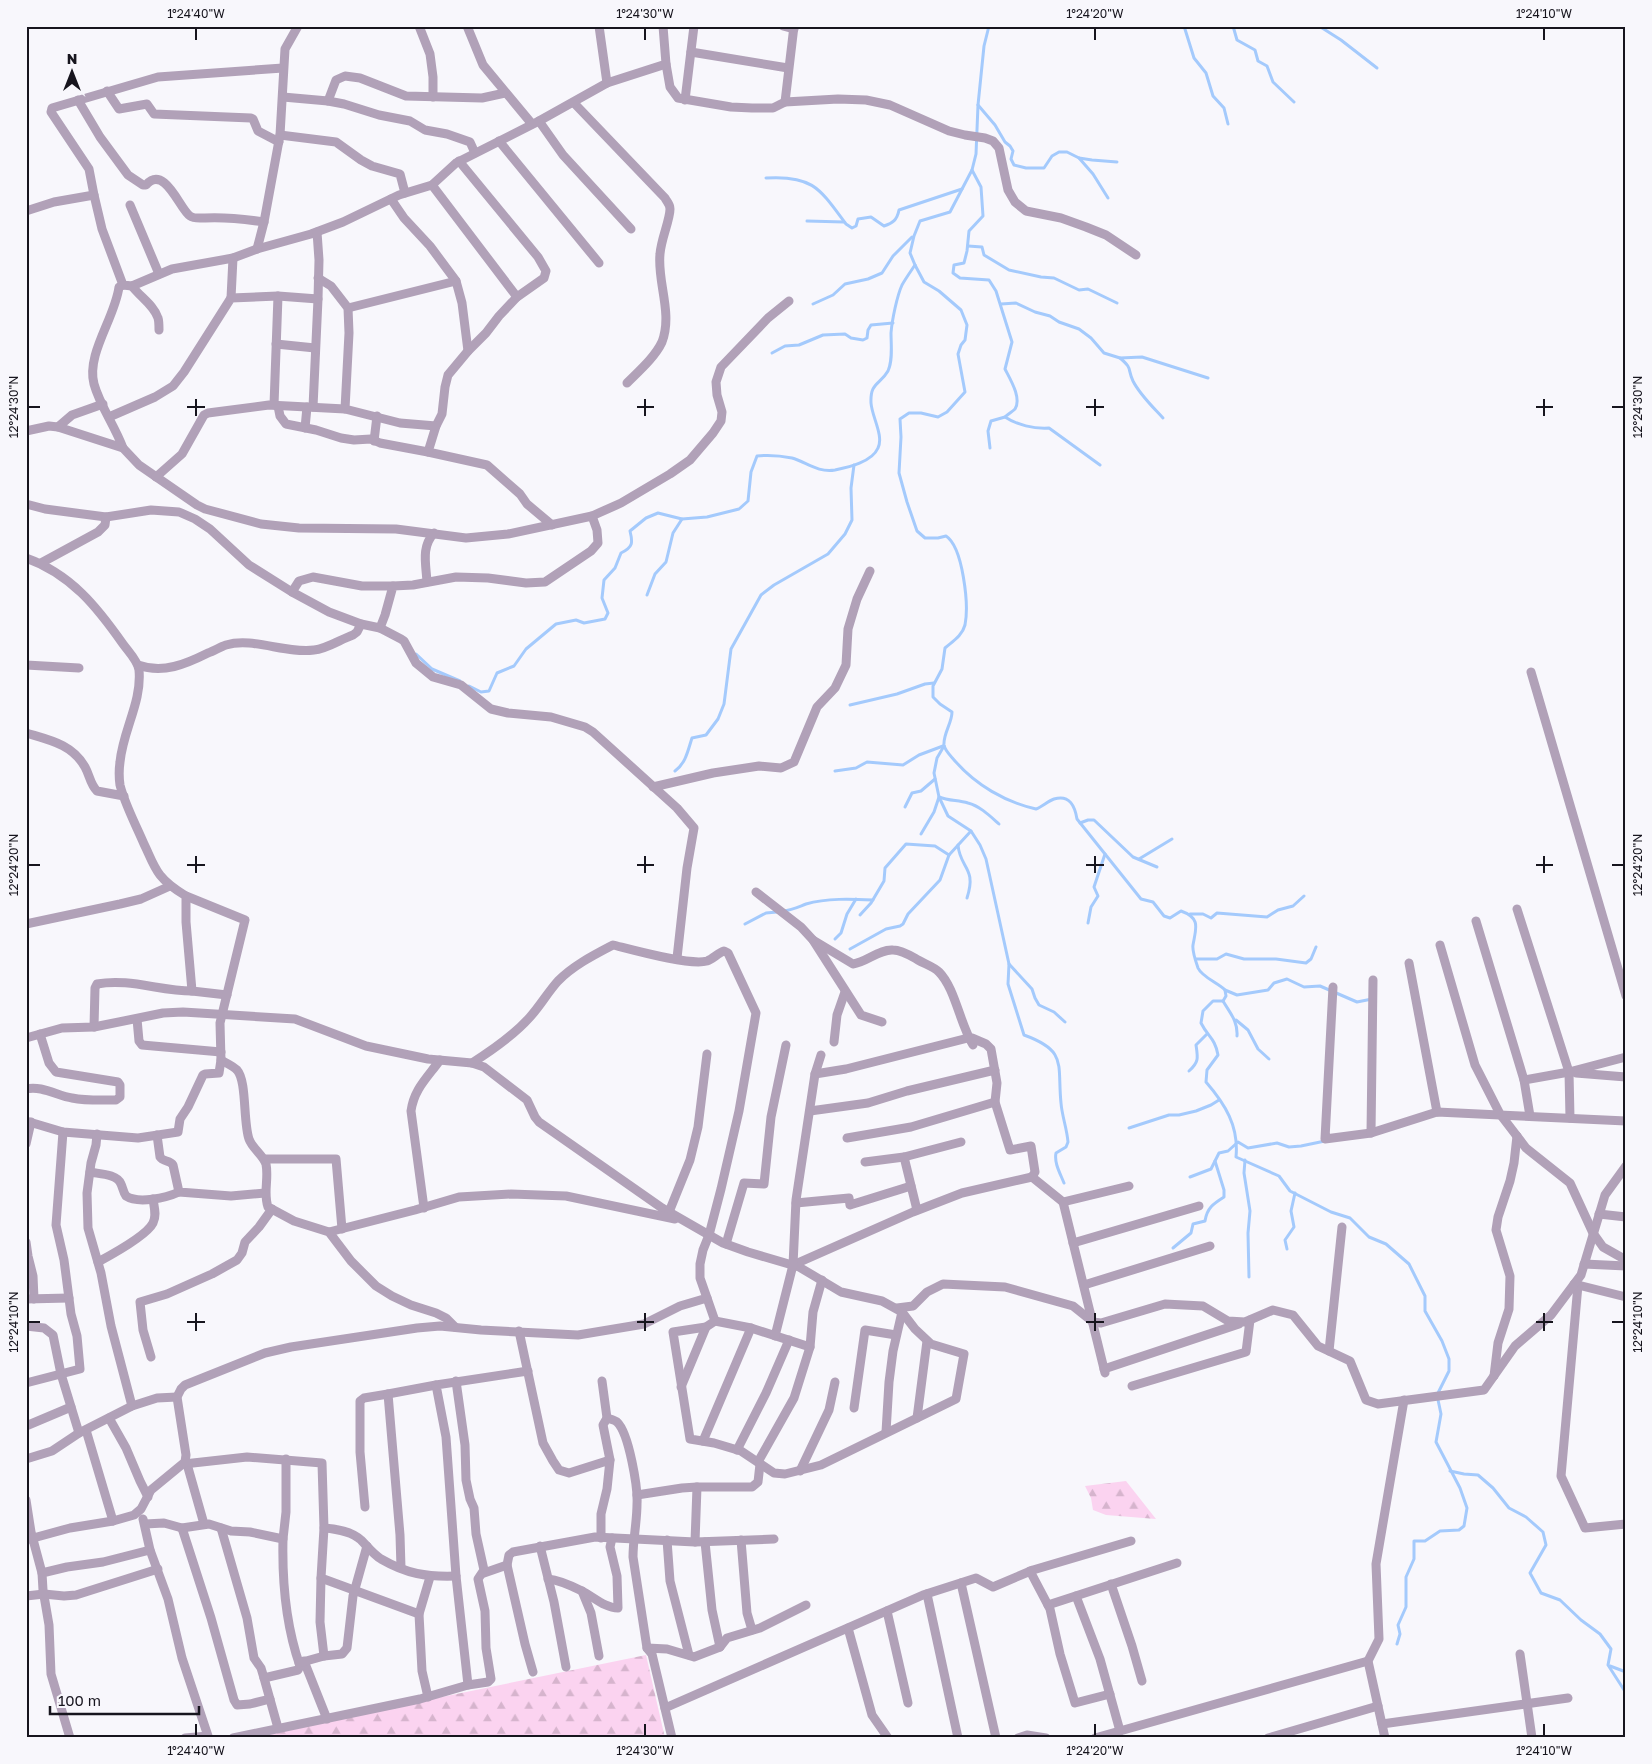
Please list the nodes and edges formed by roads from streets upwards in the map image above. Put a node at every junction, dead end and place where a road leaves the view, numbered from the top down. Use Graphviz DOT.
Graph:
graph roads {
  1 [pos="298,26"];
  2 [pos="420,26"];
  3 [pos="467,26"];
  4 [pos="599,26"];
  5 [pos="663,26"];
  6 [pos="694,26"];
  7 [pos="783,26"];
  8 [pos="794,27"];
  9 [pos="691,52"];
  10 [pos="666,64"];
  11 [pos="283,68"];
  12 [pos="788,68"];
  13 [pos="608,83"];
  14 [pos="107,91"];
  15 [pos="505,93"];
  16 [pos="283,97"];
  17 [pos="433,97"];
  18 [pos="78,100"];
  19 [pos="328,100"];
  20 [pos="685,100"];
  21 [pos="574,102"];
  22 [pos="785,102"];
  23 [pos="535,123"];
  24 [pos="280,138"];
  25 [pos="499,141"];
  26 [pos="476,153"];
  27 [pos="459,161"];
  28 [pos="432,185"];
  29 [pos="405,193"];
  30 [pos="94,195"];
  31 [pos="392,200"];
  32 [pos="130,205"];
  33 [pos="26,211"];
  34 [pos="264,222"];
  35 [pos="631,230"];
  36 [pos="317,232"];
  37 [pos="256,249"];
  38 [pos="1136,255"];
  39 [pos="233,258"];
  40 [pos="599,263"];
  41 [pos="159,274"];
  42 [pos="318,278"];
  43 [pos="456,281"];
  44 [pos="128,286"];
  45 [pos="278,296"];
  46 [pos="517,297"];
  47 [pos="230,298"];
  48 [pos="318,299"];
  49 [pos="788,301"];
  50 [pos="348,308"];
  51 [pos="159,330"];
  52 [pos="276,344"];
  53 [pos="315,348"];
  54 [pos="468,351"];
  55 [pos="627,383"];
  56 [pos="102,404"];
  57 [pos="276,405"];
  58 [pos="310,407"];
  59 [pos="345,409"];
  60 [pos="377,416"];
  61 [pos="109,417"];
  62 [pos="436,426"];
  63 [pos="58,428"];
  64 [pos="305,428"];
  65 [pos="26,432"];
  66 [pos="374,441"];
  67 [pos="123,448"];
  68 [pos="428,452"];
  69 [pos="156,477"];
  70 [pos="26,504"];
  71 [pos="205,509"];
  72 [pos="592,516"];
  73 [pos="106,517"];
  74 [pos="195,519"];
  75 [pos="552,525"];
  76 [pos="434,533"];
  77 [pos="26,558"];
  78 [pos="41,563"];
  79 [pos="870,572"];
  80 [pos="427,582"];
  81 [pos="393,586"];
  82 [pos="292,592"];
  83 [pos="361,624"];
  84 [pos="380,628"];
  85 [pos="26,665"];
  86 [pos="138,665"];
  87 [pos="79,668"];
  88 [pos="1531,672"];
  89 [pos="26,733"];
  90 [pos="653,787"];
  91 [pos="124,796"];
  92 [pos="170,886"];
  93 [pos="756,892"];
  94 [pos="186,896"];
  95 [pos="1517,909"];
  96 [pos="1476,921"];
  97 [pos="26,924"];
  98 [pos="813,940"];
  99 [pos="1440,945"];
  100 [pos="677,958"];
  101 [pos="1409,963"];
  102 [pos="1373,980"];
  103 [pos="1333,987"];
  104 [pos="192,991"];
  105 [pos="845,992"];
  106 [pos="227,995"];
  107 [pos="1626,996"];
  108 [pos="222,1015"];
  109 [pos="137,1019"];
  110 [pos="882,1022"];
  111 [pos="94,1027"];
  112 [pos="40,1034"];
  113 [pos="26,1038"];
  114 [pos="971,1040"];
  115 [pos="834,1042"];
  116 [pos="786,1045"];
  117 [pos="707,1054"];
  118 [pos="820,1055"];
  119 [pos="221,1056"];
  120 [pos="1626,1057"];
  121 [pos="440,1060"];
  122 [pos="472,1063"];
  123 [pos="995,1070"];
  124 [pos="1570,1072"];
  125 [pos="815,1074"];
  126 [pos="1626,1077"];
  127 [pos="1524,1080"];
  128 [pos="26,1088"];
  129 [pos="996,1102"];
  130 [pos="810,1111"];
  131 [pos="1437,1112"];
  132 [pos="1500,1114"];
  133 [pos="1530,1116"];
  134 [pos="1570,1118"];
  135 [pos="1626,1121"];
  136 [pos="28,1122"];
  137 [pos="63,1132"];
  138 [pos="1371,1133"];
  139 [pos="97,1134"];
  140 [pos="157,1135"];
  141 [pos="1517,1136"];
  142 [pos="847,1138"];
  143 [pos="961,1142"];
  144 [pos="26,1144"];
  145 [pos="904,1157"];
  146 [pos="264,1159"];
  147 [pos="865,1162"];
  148 [pos="1625,1167"];
  149 [pos="90,1172"];
  150 [pos="1032,1177"];
  151 [pos="911,1186"];
  152 [pos="1129,1186"];
  153 [pos="179,1192"];
  154 [pos="265,1193"];
  155 [pos="154,1199"];
  156 [pos="1063,1202"];
  157 [pos="796,1203"];
  158 [pos="1199,1206"];
  159 [pos="424,1208"];
  160 [pos="272,1209"];
  161 [pos="918,1210"];
  162 [pos="669,1212"];
  163 [pos="1599,1214"];
  164 [pos="1626,1217"];
  165 [pos="685,1221"];
  166 [pos="1342,1227"];
  167 [pos="342,1229"];
  168 [pos="329,1232"];
  169 [pos="1593,1233"];
  170 [pos="709,1235"];
  171 [pos="26,1242"];
  172 [pos="1073,1243"];
  173 [pos="726,1244"];
  174 [pos="1210,1246"];
  175 [pos="1626,1260"];
  176 [pos="98,1262"];
  177 [pos="1584,1264"];
  178 [pos="793,1265"];
  179 [pos="1626,1266"];
  180 [pos="28,1267"];
  181 [pos="822,1280"];
  182 [pos="1576,1284"];
  183 [pos="1084,1285"];
  184 [pos="1626,1297"];
  185 [pos="69,1298"];
  186 [pos="707,1298"];
  187 [pos="30,1299"];
  188 [pos="899,1310"];
  189 [pos="715,1321"];
  190 [pos="1248,1321"];
  191 [pos="1093,1322"];
  192 [pos="26,1326"];
  193 [pos="706,1327"];
  194 [pos="455,1328"];
  195 [pos="751,1328"];
  196 [pos="519,1331"];
  197 [pos="896,1335"];
  198 [pos="775,1336"];
  199 [pos="789,1340"];
  200 [pos="928,1341"];
  201 [pos="810,1347"];
  202 [pos="1329,1351"];
  203 [pos="151,1357"];
  204 [pos="528,1371"];
  205 [pos="61,1374"];
  206 [pos="1494,1376"];
  207 [pos="456,1382"];
  208 [pos="602,1382"];
  209 [pos="835,1382"];
  210 [pos="26,1383"];
  211 [pos="436,1385"];
  212 [pos="1132,1386"];
  213 [pos="681,1387"];
  214 [pos="388,1394"];
  215 [pos="178,1397"];
  216 [pos="1404,1400"];
  217 [pos="132,1406"];
  218 [pos="72,1408"];
  219 [pos="854,1408"];
  220 [pos="109,1418"];
  221 [pos="607,1418"];
  222 [pos="917,1418"];
  223 [pos="26,1426"];
  224 [pos="82,1432"];
  225 [pos="886,1432"];
  226 [pos="703,1441"];
  227 [pos="737,1450"];
  228 [pos="26,1459"];
  229 [pos="286,1460"];
  230 [pos="610,1460"];
  231 [pos="759,1463"];
  232 [pos="185,1464"];
  233 [pos="800,1471"];
  234 [pos="697,1488"];
  235 [pos="637,1495"];
  236 [pos="148,1497"];
  237 [pos="26,1500"];
  238 [pos="365,1507"];
  239 [pos="141,1509"];
  240 [pos="113,1521"];
  241 [pos="145,1524"];
  242 [pos="204,1524"];
  243 [pos="1626,1524"];
  244 [pos="182,1528"];
  245 [pos="222,1528"];
  246 [pos="324,1528"];
  247 [pos="601,1538"];
  248 [pos="612,1538"];
  249 [pos="634,1538"];
  250 [pos="30,1539"];
  251 [pos="283,1539"];
  252 [pos="774,1539"];
  253 [pos="668,1540"];
  254 [pos="741,1540"];
  255 [pos="1131,1541"];
  256 [pos="695,1542"];
  257 [pos="705,1542"];
  258 [pos="367,1546"];
  259 [pos="540,1546"];
  260 [pos="150,1550"];
  261 [pos="1177,1563"];
  262 [pos="508,1565"];
  263 [pos="401,1568"];
  264 [pos="158,1569"];
  265 [pos="1030,1571"];
  266 [pos="42,1573"];
  267 [pos="484,1573"];
  268 [pos="456,1576"];
  269 [pos="430,1577"];
  270 [pos="321,1578"];
  271 [pos="548,1579"];
  272 [pos="961,1583"];
  273 [pos="1112,1584"];
  274 [pos="354,1590"];
  275 [pos="582,1591"];
  276 [pos="44,1594"];
  277 [pos="927,1594"];
  278 [pos="26,1596"];
  279 [pos="1076,1596"];
  280 [pos="806,1605"];
  281 [pos="1048,1605"];
  282 [pos="886,1611"];
  283 [pos="420,1614"];
  284 [pos="848,1628"];
  285 [pos="752,1630"];
  286 [pos="720,1647"];
  287 [pos="647,1648"];
  288 [pos="689,1654"];
  289 [pos="1520,1654"];
  290 [pos="324,1656"];
  291 [pos="599,1656"];
  292 [pos="1368,1661"];
  293 [pos="302,1662"];
  294 [pos="566,1667"];
  295 [pos="533,1672"];
  296 [pos="264,1678"];
  297 [pos="1142,1681"];
  298 [pos="468,1685"];
  299 [pos="1110,1694"];
  300 [pos="428,1697"];
  301 [pos="1568,1698"];
  302 [pos="270,1699"];
  303 [pos="908,1703"];
  304 [pos="1527,1704"];
  305 [pos="1378,1706"];
  306 [pos="665,1708"];
  307 [pos="327,1719"];
  308 [pos="1382,1724"];
  309 [pos="278,1728"];
  310 [pos="1120,1731"];
  311 [pos="208,1737"];
  312 [pos="70,1738"];
  313 [pos="185,1738"];
  314 [pos="233,1738"];
  315 [pos="672,1738"];
  316 [pos="888,1738"];
  317 [pos="958,1738"];
  318 [pos="996,1738"];
  319 [pos="1018,1738"];
  320 [pos="1046,1738"];
  321 [pos="1095,1738"];
  322 [pos="1268,1738"];
  323 [pos="1385,1738"];
  324 [pos="1532,1738"];
  1 -- 11 [label="street"];
  2 -- 17 [label="street"];
  3 -- 15 [label="street"];
  4 -- 13 [label="street"];
  5 -- 10 [label="street"];
  6 -- 9 [label="street"];
  7 -- 8 [label="street"];
  8 -- 12 [label="street"];
  9 -- 12 [label="street"];
  9 -- 20 [label="street"];
  10 -- 13 [label="street"];
  10 -- 20 [label="street"];
  11 -- 14 [label="street"];
  11 -- 16 [label="street"];
  12 -- 22 [label="street"];
  13 -- 21 [label="street"];
  14 -- 18 [label="street"];
  14 -- 24 [label="street"];
  15 -- 17 [label="street"];
  15 -- 23 [label="street"];
  16 -- 19 [label="street"];
  16 -- 24 [label="street"];
  17 -- 19 [label="street"];
  18 -- 30 [label="street"];
  18 -- 34 [label="street"];
  19 -- 26 [label="street"];
  20 -- 22 [label="street"];
  21 -- 23 [label="street"];
  21 -- 55 [label="street"];
  22 -- 38 [label="street"];
  23 -- 25 [label="street"];
  23 -- 35 [label="street"];
  24 -- 29 [label="street"];
  24 -- 34 [label="street"];
  25 -- 26 [label="street"];
  25 -- 40 [label="street"];
  26 -- 27 [label="street"];
  27 -- 28 [label="street"];
  27 -- 46 [label="street"];
  28 -- 29 [label="street"];
  28 -- 46 [label="street"];
  29 -- 31 [label="street"];
  30 -- 33 [label="street"];
  30 -- 44 [label="street"];
  31 -- 36 [label="street"];
  31 -- 43 [label="street"];
  32 -- 41 [label="street"];
  34 -- 37 [label="street"];
  36 -- 37 [label="street"];
  36 -- 42 [label="street"];
  37 -- 39 [label="street"];
  39 -- 41 [label="street"];
  39 -- 47 [label="street"];
  41 -- 44 [label="street"];
  42 -- 48 [label="street"];
  42 -- 50 [label="street"];
  43 -- 50 [label="street"];
  43 -- 54 [label="street"];
  44 -- 51 [label="street"];
  44 -- 56 [label="street"];
  45 -- 47 [label="street"];
  45 -- 48 [label="street"];
  45 -- 52 [label="street"];
  46 -- 54 [label="street"];
  47 -- 61 [label="street"];
  48 -- 53 [label="street"];
  49 -- 72 [label="street"];
  50 -- 59 [label="street"];
  52 -- 53 [label="street"];
  52 -- 57 [label="street"];
  53 -- 58 [label="street"];
  54 -- 62 [label="street"];
  56 -- 61 [label="street"];
  56 -- 63 [label="street"];
  57 -- 58 [label="street"];
  57 -- 64 [label="street"];
  57 -- 69 [label="street"];
  58 -- 59 [label="street"];
  58 -- 64 [label="street"];
  59 -- 60 [label="street"];
  60 -- 62 [label="street"];
  60 -- 66 [label="street"];
  61 -- 67 [label="street"];
  62 -- 68 [label="street"];
  63 -- 65 [label="street"];
  63 -- 67 [label="street"];
  64 -- 66 [label="street"];
  66 -- 68 [label="street"];
  67 -- 69 [label="street"];
  68 -- 75 [label="street"];
  69 -- 71 [label="street"];
  70 -- 73 [label="street"];
  71 -- 74 [label="street"];
  71 -- 76 [label="street"];
  72 -- 75 [label="street"];
  72 -- 80 [label="street"];
  73 -- 74 [label="street"];
  73 -- 78 [label="street"];
  74 -- 82 [label="street"];
  75 -- 76 [label="street"];
  76 -- 80 [label="street"];
  77 -- 78 [label="street"];
  78 -- 86 [label="street"];
  79 -- 90 [label="street"];
  80 -- 81 [label="street"];
  81 -- 82 [label="street"];
  81 -- 84 [label="street"];
  82 -- 83 [label="street"];
  83 -- 84 [label="street"];
  83 -- 86 [label="street"];
  84 -- 90 [label="street"];
  85 -- 87 [label="street"];
  86 -- 91 [label="street"];
  88 -- 107 [label="street"];
  89 -- 91 [label="street"];
  90 -- 100 [label="street"];
  91 -- 92 [label="street"];
  92 -- 94 [label="street"];
  92 -- 97 [label="street"];
  93 -- 98 [label="street"];
  94 -- 104 [label="street"];
  94 -- 106 [label="street"];
  95 -- 124 [label="street"];
  96 -- 127 [label="street"];
  98 -- 105 [label="street"];
  98 -- 114 [label="street"];
  99 -- 132 [label="street"];
  100 -- 122 [label="street"];
  100 -- 170 [label="street"];
  101 -- 131 [label="street"];
  102 -- 138 [label="street"];
  103 -- 138 [label="street"];
  104 -- 106 [label="street"];
  104 -- 111 [label="street"];
  105 -- 110 [label="street"];
  105 -- 115 [label="street"];
  106 -- 108 [label="street"];
  108 -- 109 [label="street"];
  108 -- 119 [label="street"];
  108 -- 121 [label="street"];
  109 -- 111 [label="street"];
  109 -- 119 [label="street"];
  111 -- 112 [label="street"];
  112 -- 113 [label="street"];
  112 -- 128 [label="street"];
  114 -- 123 [label="street"];
  114 -- 125 [label="street"];
  116 -- 173 [label="street"];
  117 -- 162 [label="street"];
  118 -- 125 [label="street"];
  119 -- 140 [label="street"];
  119 -- 146 [label="street"];
  120 -- 124 [label="street"];
  121 -- 122 [label="street"];
  121 -- 159 [label="street"];
  122 -- 162 [label="street"];
  123 -- 129 [label="street"];
  123 -- 130 [label="street"];
  124 -- 126 [label="street"];
  124 -- 127 [label="street"];
  124 -- 134 [label="street"];
  125 -- 130 [label="street"];
  127 -- 133 [label="street"];
  129 -- 142 [label="street"];
  129 -- 150 [label="street"];
  130 -- 157 [label="street"];
  131 -- 132 [label="street"];
  131 -- 138 [label="street"];
  132 -- 133 [label="street"];
  132 -- 141 [label="street"];
  133 -- 134 [label="street"];
  134 -- 135 [label="street"];
  136 -- 137 [label="street"];
  136 -- 144 [label="street"];
  137 -- 139 [label="street"];
  137 -- 185 [label="street"];
  139 -- 140 [label="street"];
  139 -- 149 [label="street"];
  140 -- 153 [label="street"];
  141 -- 169 [label="street"];
  141 -- 206 [label="street"];
  143 -- 145 [label="street"];
  145 -- 147 [label="street"];
  145 -- 151 [label="street"];
  146 -- 154 [label="street"];
  146 -- 167 [label="street"];
  148 -- 163 [label="street"];
  149 -- 155 [label="street"];
  149 -- 176 [label="street"];
  150 -- 156 [label="street"];
  150 -- 161 [label="street"];
  151 -- 157 [label="street"];
  151 -- 161 [label="street"];
  152 -- 156 [label="street"];
  153 -- 154 [label="street"];
  153 -- 155 [label="street"];
  154 -- 160 [label="street"];
  155 -- 176 [label="street"];
  156 -- 172 [label="street"];
  157 -- 178 [label="street"];
  158 -- 172 [label="street"];
  159 -- 165 [label="street"];
  159 -- 167 [label="street"];
  160 -- 168 [label="street"];
  160 -- 203 [label="street"];
  161 -- 178 [label="street"];
  162 -- 165 [label="street"];
  163 -- 164 [label="street"];
  163 -- 169 [label="street"];
  165 -- 170 [label="street"];
  166 -- 202 [label="street"];
  167 -- 168 [label="street"];
  168 -- 194 [label="street"];
  169 -- 175 [label="street"];
  169 -- 177 [label="street"];
  170 -- 173 [label="street"];
  170 -- 186 [label="street"];
  171 -- 180 [label="street"];
  172 -- 183 [label="street"];
  173 -- 178 [label="street"];
  174 -- 183 [label="street"];
  176 -- 217 [label="street"];
  177 -- 179 [label="street"];
  177 -- 182 [label="street"];
  178 -- 181 [label="street"];
  178 -- 198 [label="street"];
  180 -- 187 [label="street"];
  181 -- 188 [label="street"];
  181 -- 201 [label="street"];
  182 -- 184 [label="street"];
  182 -- 206 [label="street"];
  182 -- 243 [label="street"];
  183 -- 191 [label="street"];
  185 -- 187 [label="street"];
  185 -- 205 [label="street"];
  186 -- 189 [label="street"];
  186 -- 196 [label="street"];
  188 -- 191 [label="street"];
  188 -- 197 [label="street"];
  188 -- 200 [label="street"];
  189 -- 193 [label="street"];
  189 -- 195 [label="street"];
  190 -- 191 [label="street"];
  190 -- 191 [label="street"];
  190 -- 202 [label="street"];
  190 -- 212 [label="street"];
  192 -- 205 [label="street"];
  193 -- 213 [label="street"];
  193 -- 213 [label="street"];
  194 -- 196 [label="street"];
  194 -- 215 [label="street"];
  195 -- 198 [label="street"];
  195 -- 226 [label="street"];
  196 -- 204 [label="street"];
  197 -- 219 [label="street"];
  197 -- 225 [label="street"];
  198 -- 199 [label="street"];
  199 -- 201 [label="street"];
  199 -- 227 [label="street"];
  200 -- 222 [label="street"];
  200 -- 222 [label="street"];
  201 -- 231 [label="street"];
  202 -- 216 [label="street"];
  204 -- 207 [label="street"];
  204 -- 230 [label="street"];
  205 -- 210 [label="street"];
  205 -- 218 [label="street"];
  206 -- 216 [label="street"];
  207 -- 211 [label="street"];
  207 -- 267 [label="street"];
  208 -- 221 [label="street"];
  209 -- 233 [label="street"];
  211 -- 214 [label="street"];
  211 -- 268 [label="street"];
  213 -- 226 [label="street"];
  214 -- 238 [label="street"];
  214 -- 263 [label="street"];
  215 -- 217 [label="street"];
  215 -- 232 [label="street"];
  216 -- 292 [label="street"];
  217 -- 220 [label="street"];
  218 -- 223 [label="street"];
  218 -- 224 [label="street"];
  220 -- 224 [label="street"];
  220 -- 236 [label="street"];
  221 -- 230 [label="street"];
  221 -- 235 [label="street"];
  222 -- 225 [label="street"];
  224 -- 228 [label="street"];
  224 -- 240 [label="street"];
  225 -- 233 [label="street"];
  226 -- 227 [label="street"];
  227 -- 231 [label="street"];
  229 -- 232 [label="street"];
  229 -- 246 [label="street"];
  229 -- 251 [label="street"];
  230 -- 247 [label="street"];
  231 -- 233 [label="street"];
  231 -- 234 [label="street"];
  232 -- 236 [label="street"];
  232 -- 242 [label="street"];
  234 -- 235 [label="street"];
  234 -- 256 [label="street"];
  235 -- 249 [label="street"];
  236 -- 239 [label="street"];
  237 -- 250 [label="street"];
  239 -- 240 [label="street"];
  239 -- 241 [label="street"];
  240 -- 250 [label="street"];
  241 -- 244 [label="street"];
  241 -- 260 [label="street"];
  242 -- 244 [label="street"];
  242 -- 245 [label="street"];
  244 -- 302 [label="street"];
  245 -- 251 [label="street"];
  245 -- 296 [label="street"];
  246 -- 258 [label="street"];
  246 -- 270 [label="street"];
  247 -- 248 [label="street"];
  247 -- 259 [label="street"];
  248 -- 249 [label="street"];
  248 -- 275 [label="street"];
  249 -- 253 [label="street"];
  249 -- 287 [label="street"];
  250 -- 266 [label="street"];
  251 -- 293 [label="street"];
  252 -- 254 [label="street"];
  253 -- 256 [label="street"];
  253 -- 288 [label="street"];
  254 -- 257 [label="street"];
  254 -- 285 [label="street"];
  255 -- 265 [label="street"];
  256 -- 257 [label="street"];
  257 -- 286 [label="street"];
  258 -- 263 [label="street"];
  258 -- 274 [label="street"];
  259 -- 262 [label="street"];
  259 -- 271 [label="street"];
  260 -- 264 [label="street"];
  260 -- 266 [label="street"];
  261 -- 273 [label="street"];
  262 -- 267 [label="street"];
  262 -- 295 [label="street"];
  263 -- 269 [label="street"];
  264 -- 276 [label="street"];
  264 -- 311 [label="street"];
  265 -- 272 [label="street"];
  265 -- 281 [label="street"];
  266 -- 276 [label="street"];
  267 -- 298 [label="street"];
  268 -- 269 [label="street"];
  268 -- 298 [label="street"];
  269 -- 283 [label="street"];
  270 -- 274 [label="street"];
  270 -- 290 [label="street"];
  271 -- 275 [label="street"];
  271 -- 294 [label="street"];
  272 -- 277 [label="street"];
  272 -- 318 [label="street"];
  273 -- 279 [label="street"];
  273 -- 297 [label="street"];
  274 -- 283 [label="street"];
  274 -- 290 [label="street"];
  275 -- 291 [label="street"];
  276 -- 278 [label="street"];
  276 -- 312 [label="street"];
  277 -- 282 [label="street"];
  277 -- 317 [label="street"];
  279 -- 281 [label="street"];
  279 -- 299 [label="street"];
  280 -- 285 [label="street"];
  281 -- 299 [label="street"];
  282 -- 284 [label="street"];
  282 -- 303 [label="street"];
  283 -- 300 [label="street"];
  284 -- 306 [label="street"];
  284 -- 316 [label="street"];
  285 -- 286 [label="street"];
  286 -- 288 [label="street"];
  287 -- 288 [label="street"];
  287 -- 306 [label="street"];
  289 -- 304 [label="street"];
  290 -- 293 [label="street"];
  292 -- 305 [label="street"];
  292 -- 310 [label="street"];
  293 -- 296 [label="street"];
  293 -- 307 [label="street"];
  296 -- 302 [label="street"];
  298 -- 300 [label="street"];
  299 -- 310 [label="street"];
  300 -- 307 [label="street"];
  301 -- 304 [label="street"];
  302 -- 309 [label="street"];
  304 -- 308 [label="street"];
  304 -- 324 [label="street"];
  305 -- 308 [label="street"];
  305 -- 322 [label="street"];
  306 -- 315 [label="street"];
  307 -- 309 [label="street"];
  308 -- 323 [label="street"];
  309 -- 314 [label="street"];
  310 -- 321 [label="street"];
  311 -- 313 [label="street"];
  319 -- 320 [label="street"];
}
